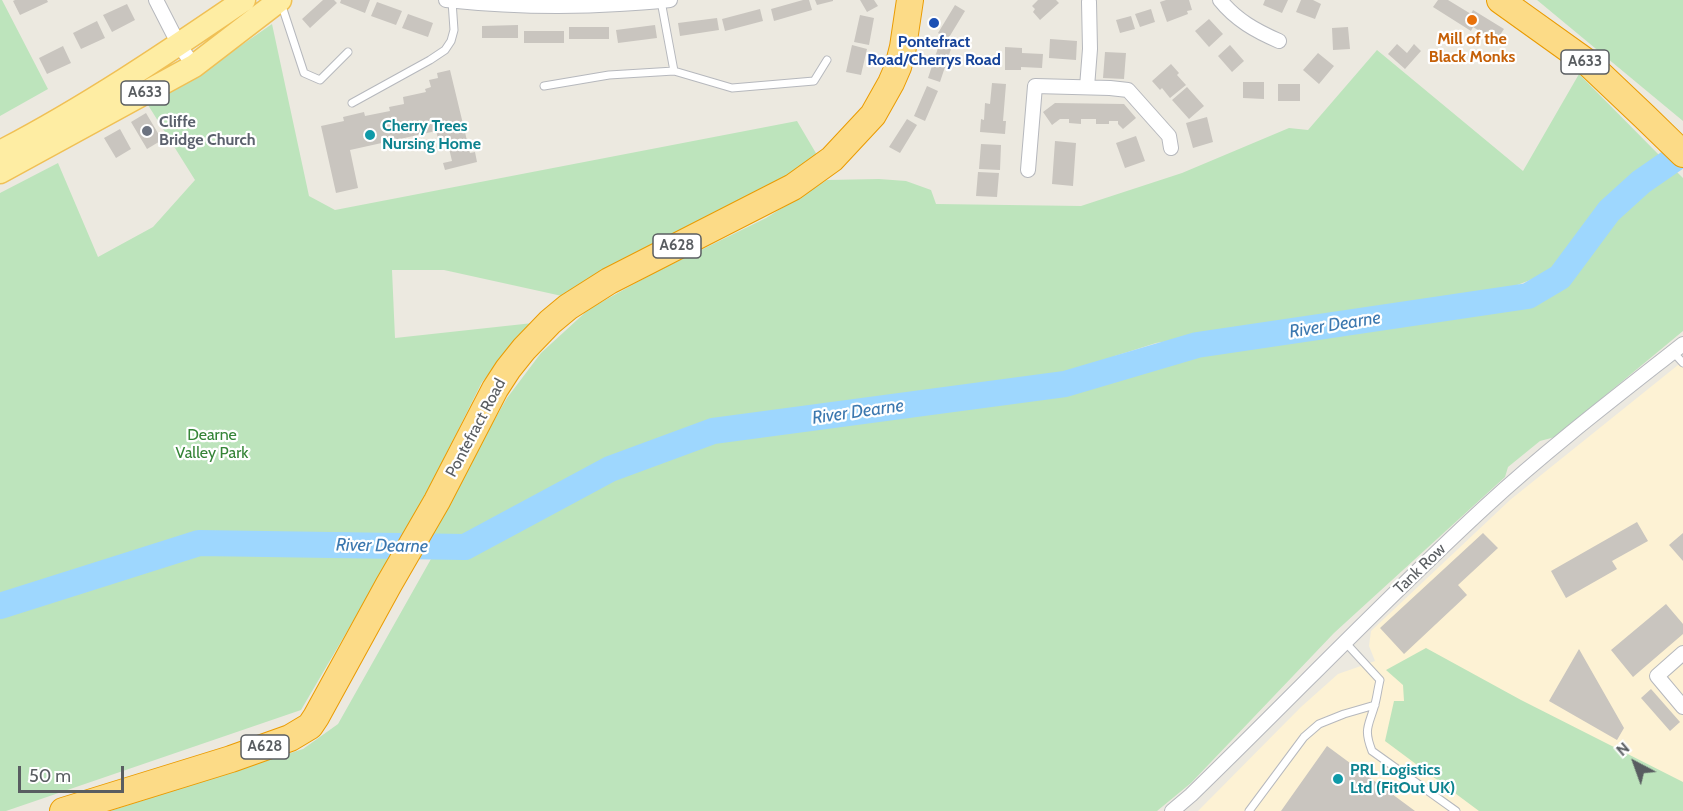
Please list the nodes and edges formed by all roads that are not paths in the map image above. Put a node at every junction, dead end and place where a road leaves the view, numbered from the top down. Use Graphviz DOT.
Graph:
graph roads {
  1 [pos="156,0"];
  2 [pos="244,0"];
  3 [pos="280,0"];
  4 [pos="446,0"];
  5 [pos="910,0"];
  6 [pos="1220,0"];
  7 [pos="1500,0"];
  8 [pos="452,1"];
  9 [pos="665,1"];
  10 [pos="1090,1"];
  11 [pos="1279,42"];
  12 [pos="179,45"];
  13 [pos="348,52"];
  14 [pos="827,60"];
  15 [pos="194,66"];
  16 [pos="674,71"];
  17 [pos="544,86"];
  18 [pos="1020,86"];
  19 [pos="1035,86"];
  20 [pos="1087,87"];
  21 [pos="352,103"];
  22 [pos="1171,148"];
  23 [pos="0,152"];
  24 [pos="1683,154"];
  25 [pos="1028,170"];
  26 [pos="0,172"];
  27 [pos="1678,348"];
  28 [pos="1683,363"];
  29 [pos="1344,642"];
  30 [pos="1683,653"];
  31 [pos="1375,705"];
  32 [pos="1683,707"];
  33 [pos="63,811"];
  34 [pos="1172,811"];
  35 [pos="1249,811"];
  36 [pos="1456,811"];
  1 -- 12 [label="street"];
  2 -- 12 [label="main road, A633"];
  3 -- 13 [label="lane"];
  3 -- 15 [label="main road, A633"];
  4 -- 8 [label="street"];
  5 -- 33 [label="highway, Pontefract Road / A628"];
  6 -- 11 [label="street"];
  7 -- 24 [label="highway, A633"];
  8 -- 9 [label="street"];
  8 -- 21 [label="lane"];
  9 -- 16 [label="lane"];
  10 -- 20 [label="street"];
  12 -- 15 [label="street"];
  12 -- 23 [label="main road, A633"];
  14 -- 16 [label="lane"];
  15 -- 26 [label="main road, A633"];
  16 -- 17 [label="lane"];
  18 -- 19 [label="street"];
  19 -- 20 [label="street"];
  19 -- 25 [label="street"];
  20 -- 22 [label="street"];
  27 -- 28 [label="lane"];
  27 -- 29 [label="street, Tank Row"];
  29 -- 31 [label="lane"];
  29 -- 34 [label="street, Tank Row"];
  30 -- 32 [label="street"];
  31 -- 35 [label="lane"];
  31 -- 36 [label="lane"];
}
